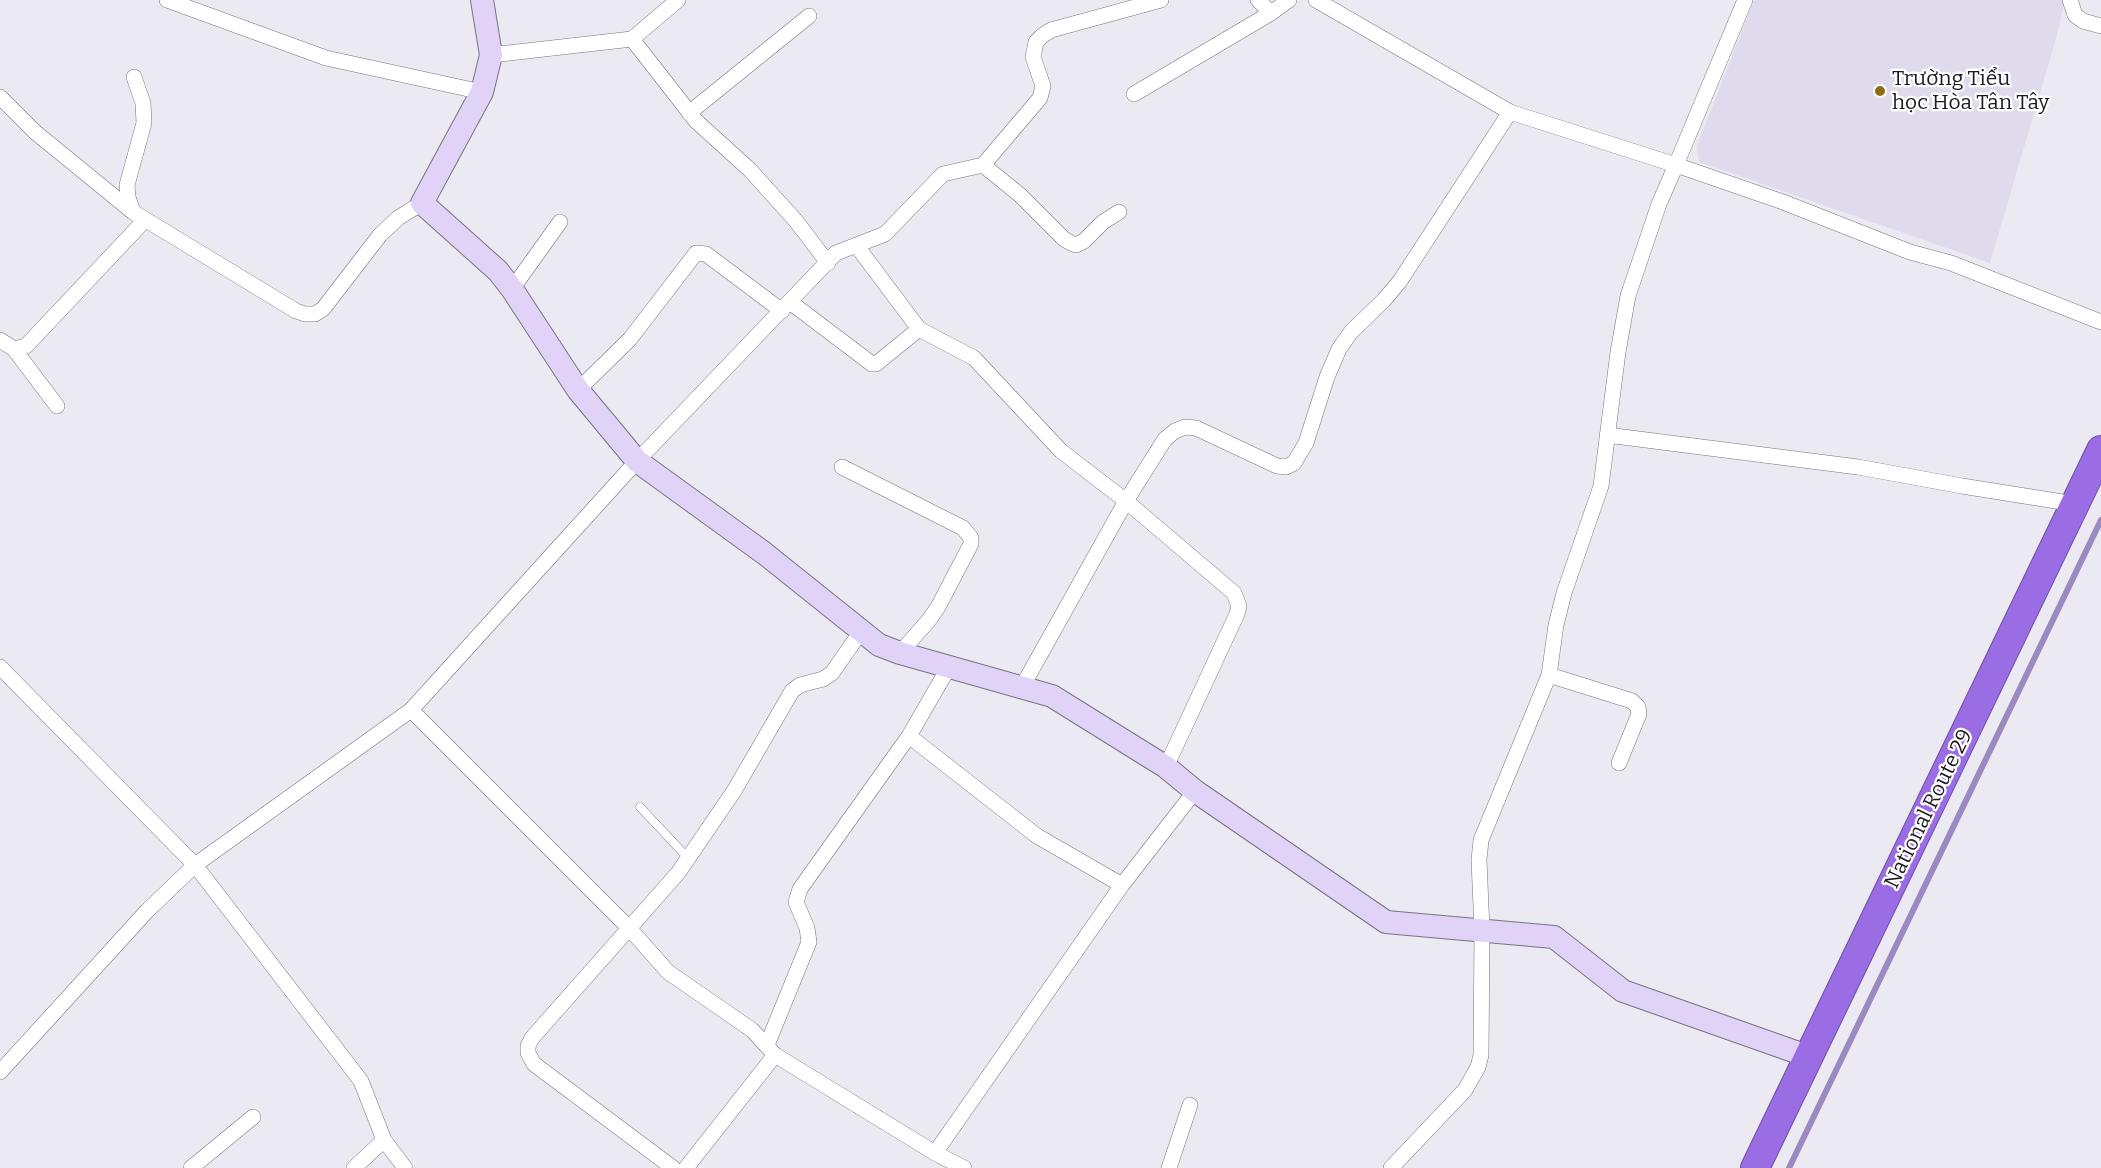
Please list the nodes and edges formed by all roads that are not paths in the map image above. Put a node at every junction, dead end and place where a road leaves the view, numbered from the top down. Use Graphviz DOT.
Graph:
graph roads {
  1 [pos="167,0"];
  2 [pos="482,0"];
  3 [pos="678,0"];
  4 [pos="1161,0"];
  5 [pos="1258,0"];
  6 [pos="1289,0"];
  7 [pos="1316,0"];
  8 [pos="1745,0"];
  9 [pos="2070,0"];
  10 [pos="1271,13"];
  11 [pos="809,16"];
  12 [pos="2101,26"];
  13 [pos="632,39"];
  14 [pos="491,55"];
  15 [pos="134,77"];
  16 [pos="482,92"];
  17 [pos="1134,94"];
  18 [pos="0,97"];
  19 [pos="1510,112"];
  20 [pos="690,113"];
  21 [pos="983,165"];
  22 [pos="1676,165"];
  23 [pos="422,203"];
  24 [pos="1119,212"];
  25 [pos="139,216"];
  26 [pos="560,222"];
  27 [pos="856,245"];
  28 [pos="828,263"];
  29 [pos="512,289"];
  30 [pos="786,307"];
  31 [pos="2101,322"];
  32 [pos="920,329"];
  33 [pos="5,347"];
  34 [pos="578,390"];
  35 [pos="57,406"];
  36 [pos="1607,435"];
  37 [pos="2101,450"];
  38 [pos="637,462"];
  39 [pos="842,467"];
  40 [pos="1126,501"];
  41 [pos="2075,504"];
  42 [pos="862,630"];
  43 [pos="900,653"];
  44 [pos="949,667"];
  45 [pos="0,668"];
  46 [pos="1549,675"];
  47 [pos="1022,687"];
  48 [pos="411,710"];
  49 [pos="909,736"];
  50 [pos="1619,763"];
  51 [pos="1166,767"];
  52 [pos="1195,791"];
  53 [pos="640,807"];
  54 [pos="688,858"];
  55 [pos="195,865"];
  56 [pos="1122,885"];
  57 [pos="629,928"];
  58 [pos="1482,930"];
  59 [pos="771,1050"];
  60 [pos="1810,1057"];
  61 [pos="0,1072"];
  62 [pos="1190,1105"];
  63 [pos="253,1117"];
  64 [pos="384,1140"];
  65 [pos="935,1153"];
  66 [pos="191,1168"];
  67 [pos="354,1168"];
  68 [pos="405,1168"];
  69 [pos="673,1168"];
  70 [pos="687,1168"];
  71 [pos="964,1168"];
  72 [pos="1169,1168"];
  73 [pos="1391,1168"];
  74 [pos="1755,1168"];
  1 -- 16 [label="street"];
  2 -- 14 [label="street"];
  3 -- 13 [label="street"];
  4 -- 21 [label="street"];
  5 -- 10 [label="street"];
  6 -- 10 [label="street"];
  7 -- 19 [label="street"];
  8 -- 22 [label="street"];
  9 -- 12 [label="street"];
  10 -- 17 [label="street"];
  11 -- 20 [label="street"];
  13 -- 14 [label="street"];
  13 -- 20 [label="street"];
  14 -- 16 [label="street"];
  15 -- 25 [label="street"];
  16 -- 23 [label="street"];
  18 -- 25 [label="street"];
  19 -- 22 [label="street"];
  19 -- 40 [label="street"];
  20 -- 28 [label="street"];
  21 -- 24 [label="street"];
  21 -- 27 [label="street"];
  22 -- 31 [label="street"];
  22 -- 36 [label="street"];
  23 -- 25 [label="street"];
  23 -- 29 [label="street"];
  25 -- 33 [label="street"];
  26 -- 29 [label="street"];
  27 -- 28 [label="street"];
  27 -- 32 [label="street"];
  28 -- 30 [label="street"];
  29 -- 34 [label="street"];
  30 -- 32 [label="street"];
  30 -- 34 [label="street"];
  30 -- 38 [label="street"];
  32 -- 40 [label="street"];
  33 -- 35 [label="street"];
  34 -- 38 [label="street"];
  36 -- 41 [label="street"];
  36 -- 46 [label="street"];
  37 -- 41 [label="highway, National Route 29"];
  38 -- 42 [label="street"];
  38 -- 48 [label="street"];
  39 -- 43 [label="street"];
  40 -- 47 [label="street"];
  40 -- 51 [label="street"];
  41 -- 60 [label="highway, National Route 29"];
  42 -- 43 [label="street"];
  42 -- 54 [label="street"];
  43 -- 44 [label="street"];
  44 -- 47 [label="street"];
  44 -- 49 [label="street"];
  45 -- 55 [label="street"];
  46 -- 50 [label="street"];
  46 -- 58 [label="street"];
  47 -- 51 [label="street"];
  48 -- 55 [label="street"];
  48 -- 57 [label="street"];
  49 -- 56 [label="street"];
  49 -- 59 [label="street"];
  51 -- 52 [label="street"];
  52 -- 56 [label="street"];
  52 -- 58 [label="street"];
  53 -- 54 [label="lane"];
  54 -- 57 [label="street"];
  55 -- 61 [label="street"];
  55 -- 64 [label="street"];
  56 -- 65 [label="street"];
  57 -- 59 [label="street"];
  57 -- 69 [label="street"];
  58 -- 60 [label="street"];
  58 -- 73 [label="street"];
  59 -- 65 [label="street"];
  59 -- 70 [label="street"];
  60 -- 74 [label="highway, National Route 29"];
  62 -- 72 [label="street"];
  63 -- 66 [label="street"];
  64 -- 67 [label="street"];
  64 -- 68 [label="street"];
  65 -- 71 [label="street"];
}
